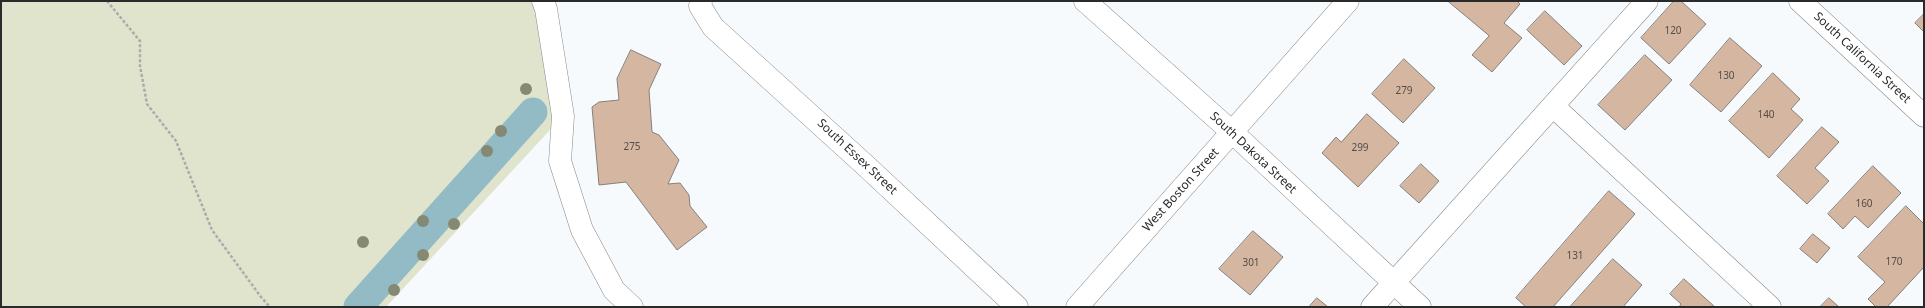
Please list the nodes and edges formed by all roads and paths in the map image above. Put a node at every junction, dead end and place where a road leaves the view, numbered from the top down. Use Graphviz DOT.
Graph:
graph roads {
  1 [pos="107,1"];
  2 [pos="1085,1"];
  3 [pos="1348,1"];
  4 [pos="1647,1"];
  5 [pos="1800,1"];
  6 [pos="700,3"];
  7 [pos="549,4"];
  8 [pos="1553,106"];
  9 [pos="1924,116"];
  10 [pos="1232,132"];
  11 [pos="1394,283"];
  12 [pos="270,307"];
  13 [pos="632,307"];
  14 [pos="1017,307"];
  15 [pos="1077,307"];
  16 [pos="1372,307"];
  17 [pos="1420,307"];
  18 [pos="1770,307"];
  1 -- 12 [label="path"];
  2 -- 10 [label="street, South Dakota Street"];
  3 -- 10 [label="street, West Boston Street"];
  4 -- 8 [label="street"];
  5 -- 9 [label="street, South California Street"];
  6 -- 14 [label="street, South Essex Street"];
  7 -- 13 [label="street"];
  8 -- 11 [label="street"];
  8 -- 18 [label="street"];
  10 -- 11 [label="street, South Dakota Street"];
  10 -- 15 [label="street, West Boston Street"];
  11 -- 16 [label="street"];
  11 -- 17 [label="street, South Dakota Street"];
}
